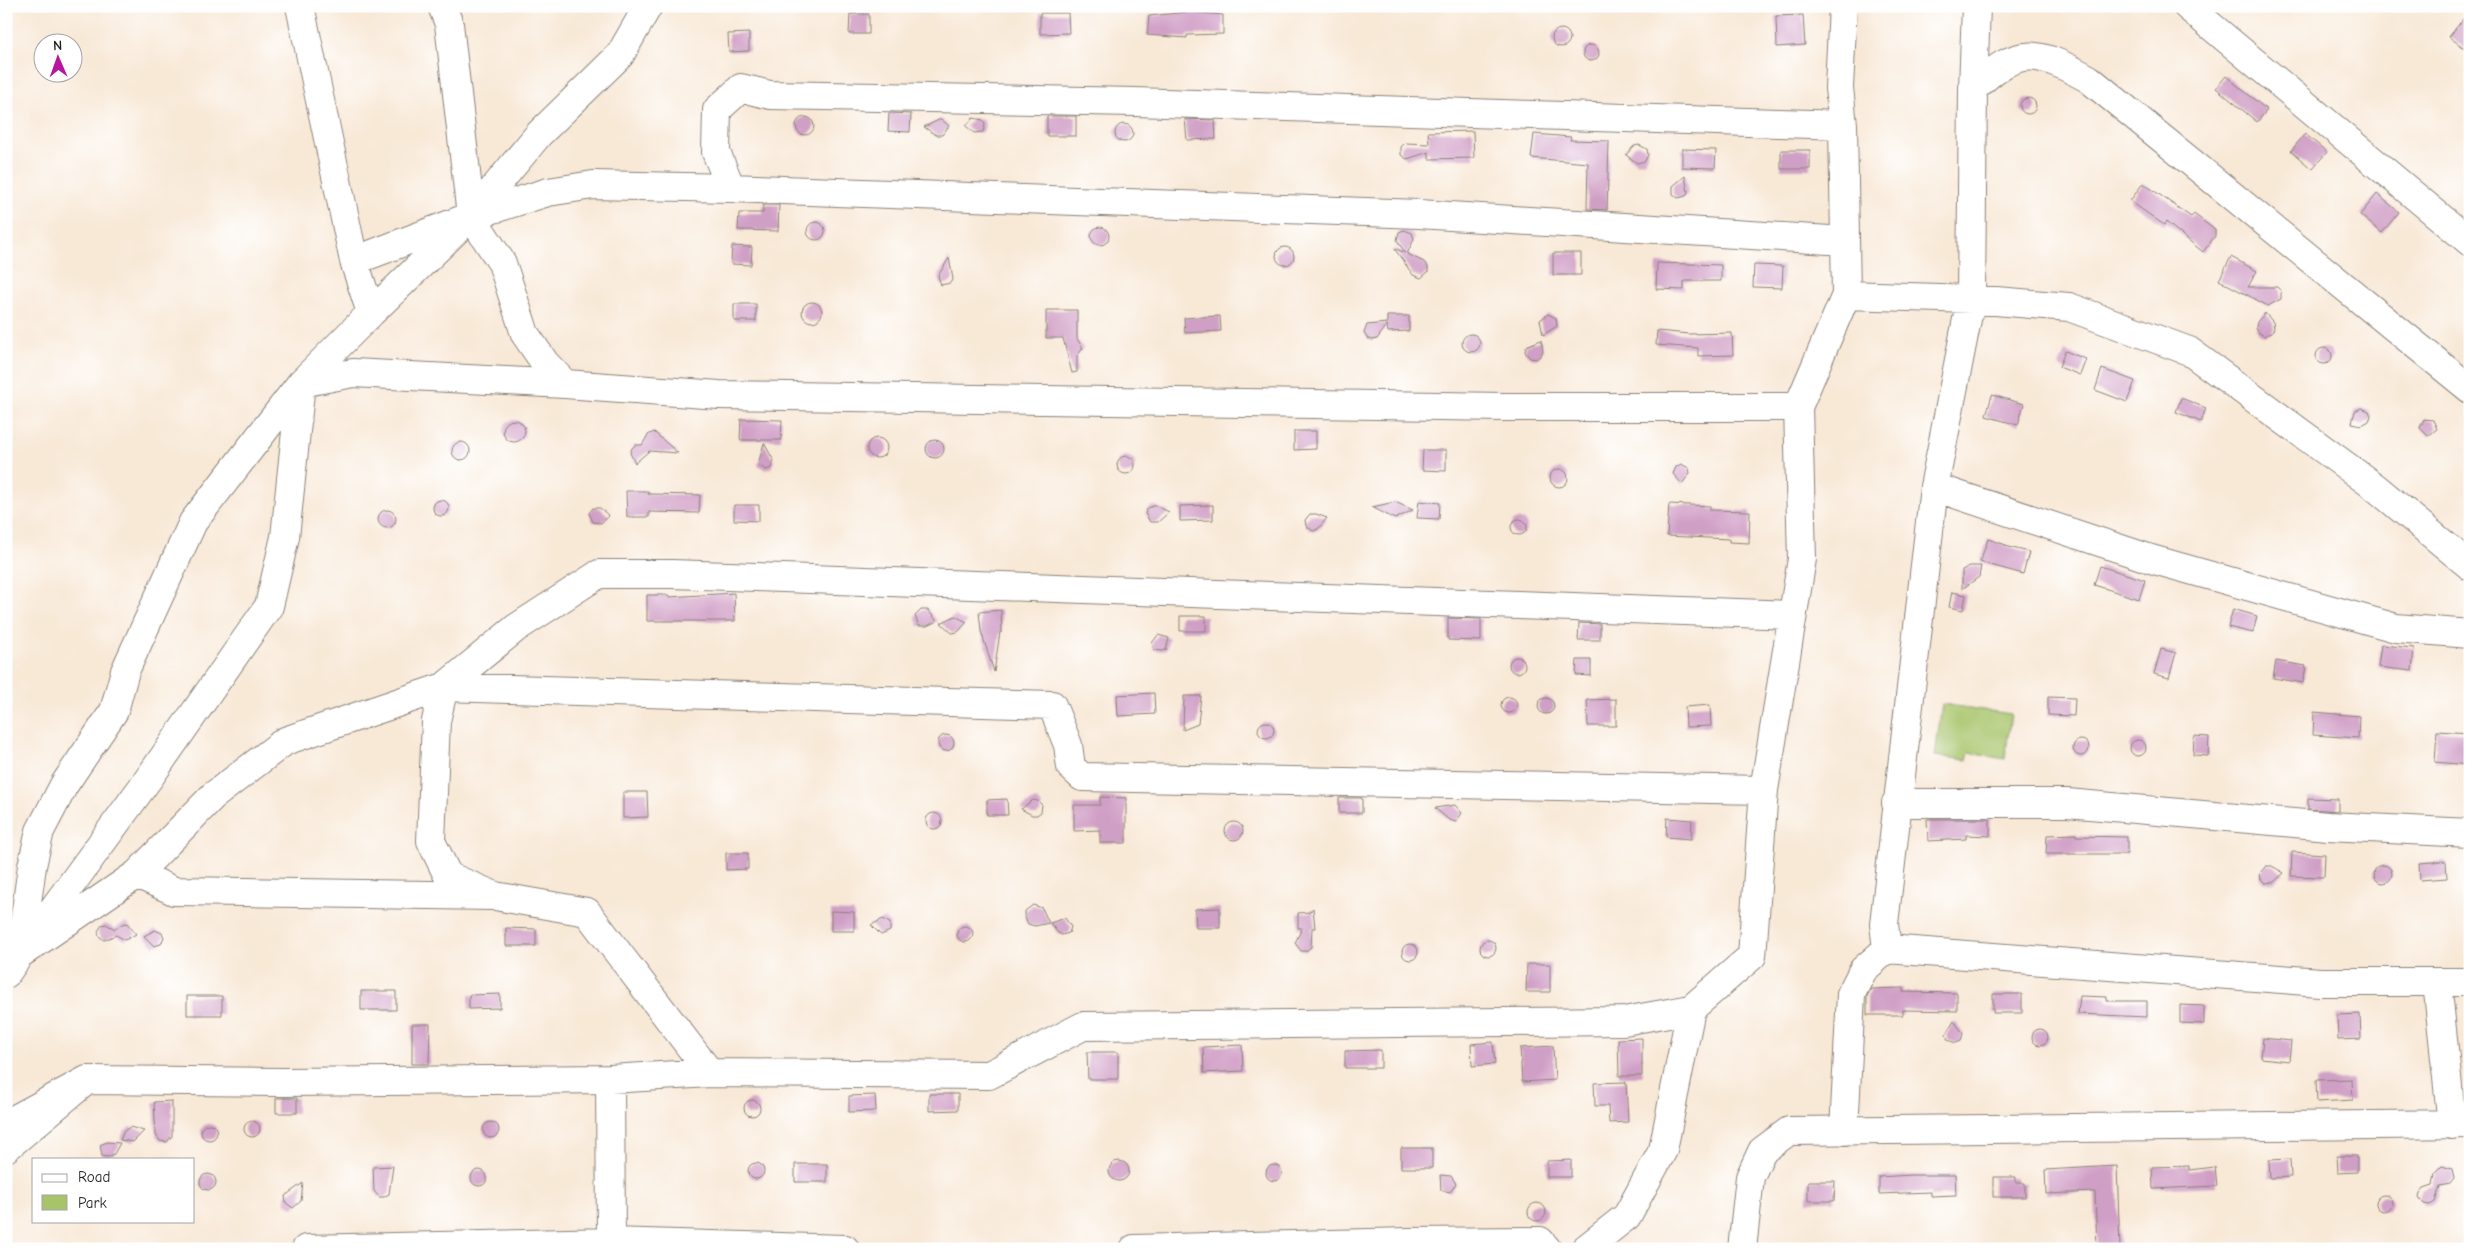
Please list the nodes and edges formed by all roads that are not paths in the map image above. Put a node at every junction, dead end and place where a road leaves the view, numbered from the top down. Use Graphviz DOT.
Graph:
graph roads {
  1 [pos="300,6"];
  2 [pos="442,6"];
  3 [pos="648,6"];
  4 [pos="1843,6"];
  5 [pos="1976,6"];
  6 [pos="2187,6"];
  7 [pos="1973,89"];
  8 [pos="1843,125"];
  9 [pos="731,188"];
  10 [pos="471,216"];
  11 [pos="1845,241"];
  12 [pos="2470,242"];
  13 [pos="354,261"];
  14 [pos="1846,296"];
  15 [pos="1971,299"];
  16 [pos="372,313"];
  17 [pos="301,383"];
  18 [pos="565,384"];
  19 [pos="2470,390"];
  20 [pos="1798,407"];
  21 [pos="1934,486"];
  22 [pos="2470,566"];
  23 [pos="1793,615"];
  24 [pos="2470,634"];
  25 [pos="444,688"];
  26 [pos="1764,790"];
  27 [pos="1896,804"];
  28 [pos="2470,833"];
  29 [pos="137,874"];
  30 [pos="495,896"];
  31 [pos="1887,949"];
  32 [pos="13,964"];
  33 [pos="2437,982"];
  34 [pos="2470,982"];
  35 [pos="1691,1009"];
  36 [pos="710,1074"];
  37 [pos="610,1079"];
  38 [pos="87,1080"];
  39 [pos="6,1124"];
  40 [pos="2461,1125"];
  41 [pos="1844,1131"];
  42 [pos="6,1148"];
  43 [pos="611,1242"];
  44 [pos="1542,1246"];
  45 [pos="306,1249"];
  46 [pos="845,1249"];
  47 [pos="1134,1249"];
  48 [pos="1585,1249"];
  49 [pos="1742,1249"];
  1 -- 13 [label="street"];
  2 -- 10 [label="street"];
  3 -- 10 [label="street"];
  4 -- 8 [label="street"];
  5 -- 7 [label="street"];
  6 -- 12 [label="street"];
  7 -- 15 [label="street"];
  7 -- 19 [label="street"];
  8 -- 9 [label="street"];
  8 -- 11 [label="street"];
  9 -- 10 [label="street"];
  9 -- 11 [label="street"];
  10 -- 13 [label="street"];
  10 -- 16 [label="street"];
  10 -- 18 [label="street"];
  11 -- 14 [label="street"];
  13 -- 16 [label="street"];
  14 -- 15 [label="street"];
  14 -- 20 [label="street"];
  15 -- 21 [label="street"];
  15 -- 22 [label="street"];
  16 -- 17 [label="street"];
  17 -- 18 [label="street"];
  17 -- 32 [label="street"];
  17 -- 32 [label="street"];
  18 -- 20 [label="street"];
  20 -- 23 [label="street"];
  21 -- 24 [label="street"];
  21 -- 27 [label="street"];
  23 -- 25 [label="street"];
  23 -- 26 [label="street"];
  25 -- 26 [label="street"];
  25 -- 29 [label="street"];
  25 -- 30 [label="street"];
  26 -- 35 [label="street"];
  27 -- 28 [label="street"];
  27 -- 31 [label="street"];
  29 -- 30 [label="street"];
  29 -- 32 [label="street"];
  30 -- 36 [label="street"];
  31 -- 33 [label="street"];
  31 -- 41 [label="street"];
  33 -- 34 [label="street"];
  33 -- 40 [label="street"];
  35 -- 36 [label="street"];
  35 -- 48 [label="street"];
  36 -- 37 [label="street"];
  37 -- 38 [label="street"];
  37 -- 43 [label="street"];
  38 -- 39 [label="street"];
  38 -- 42 [label="street"];
  40 -- 41 [label="street"];
  41 -- 49 [label="street"];
  43 -- 45 [label="street"];
  43 -- 46 [label="street"];
  44 -- 47 [label="street"];
}
